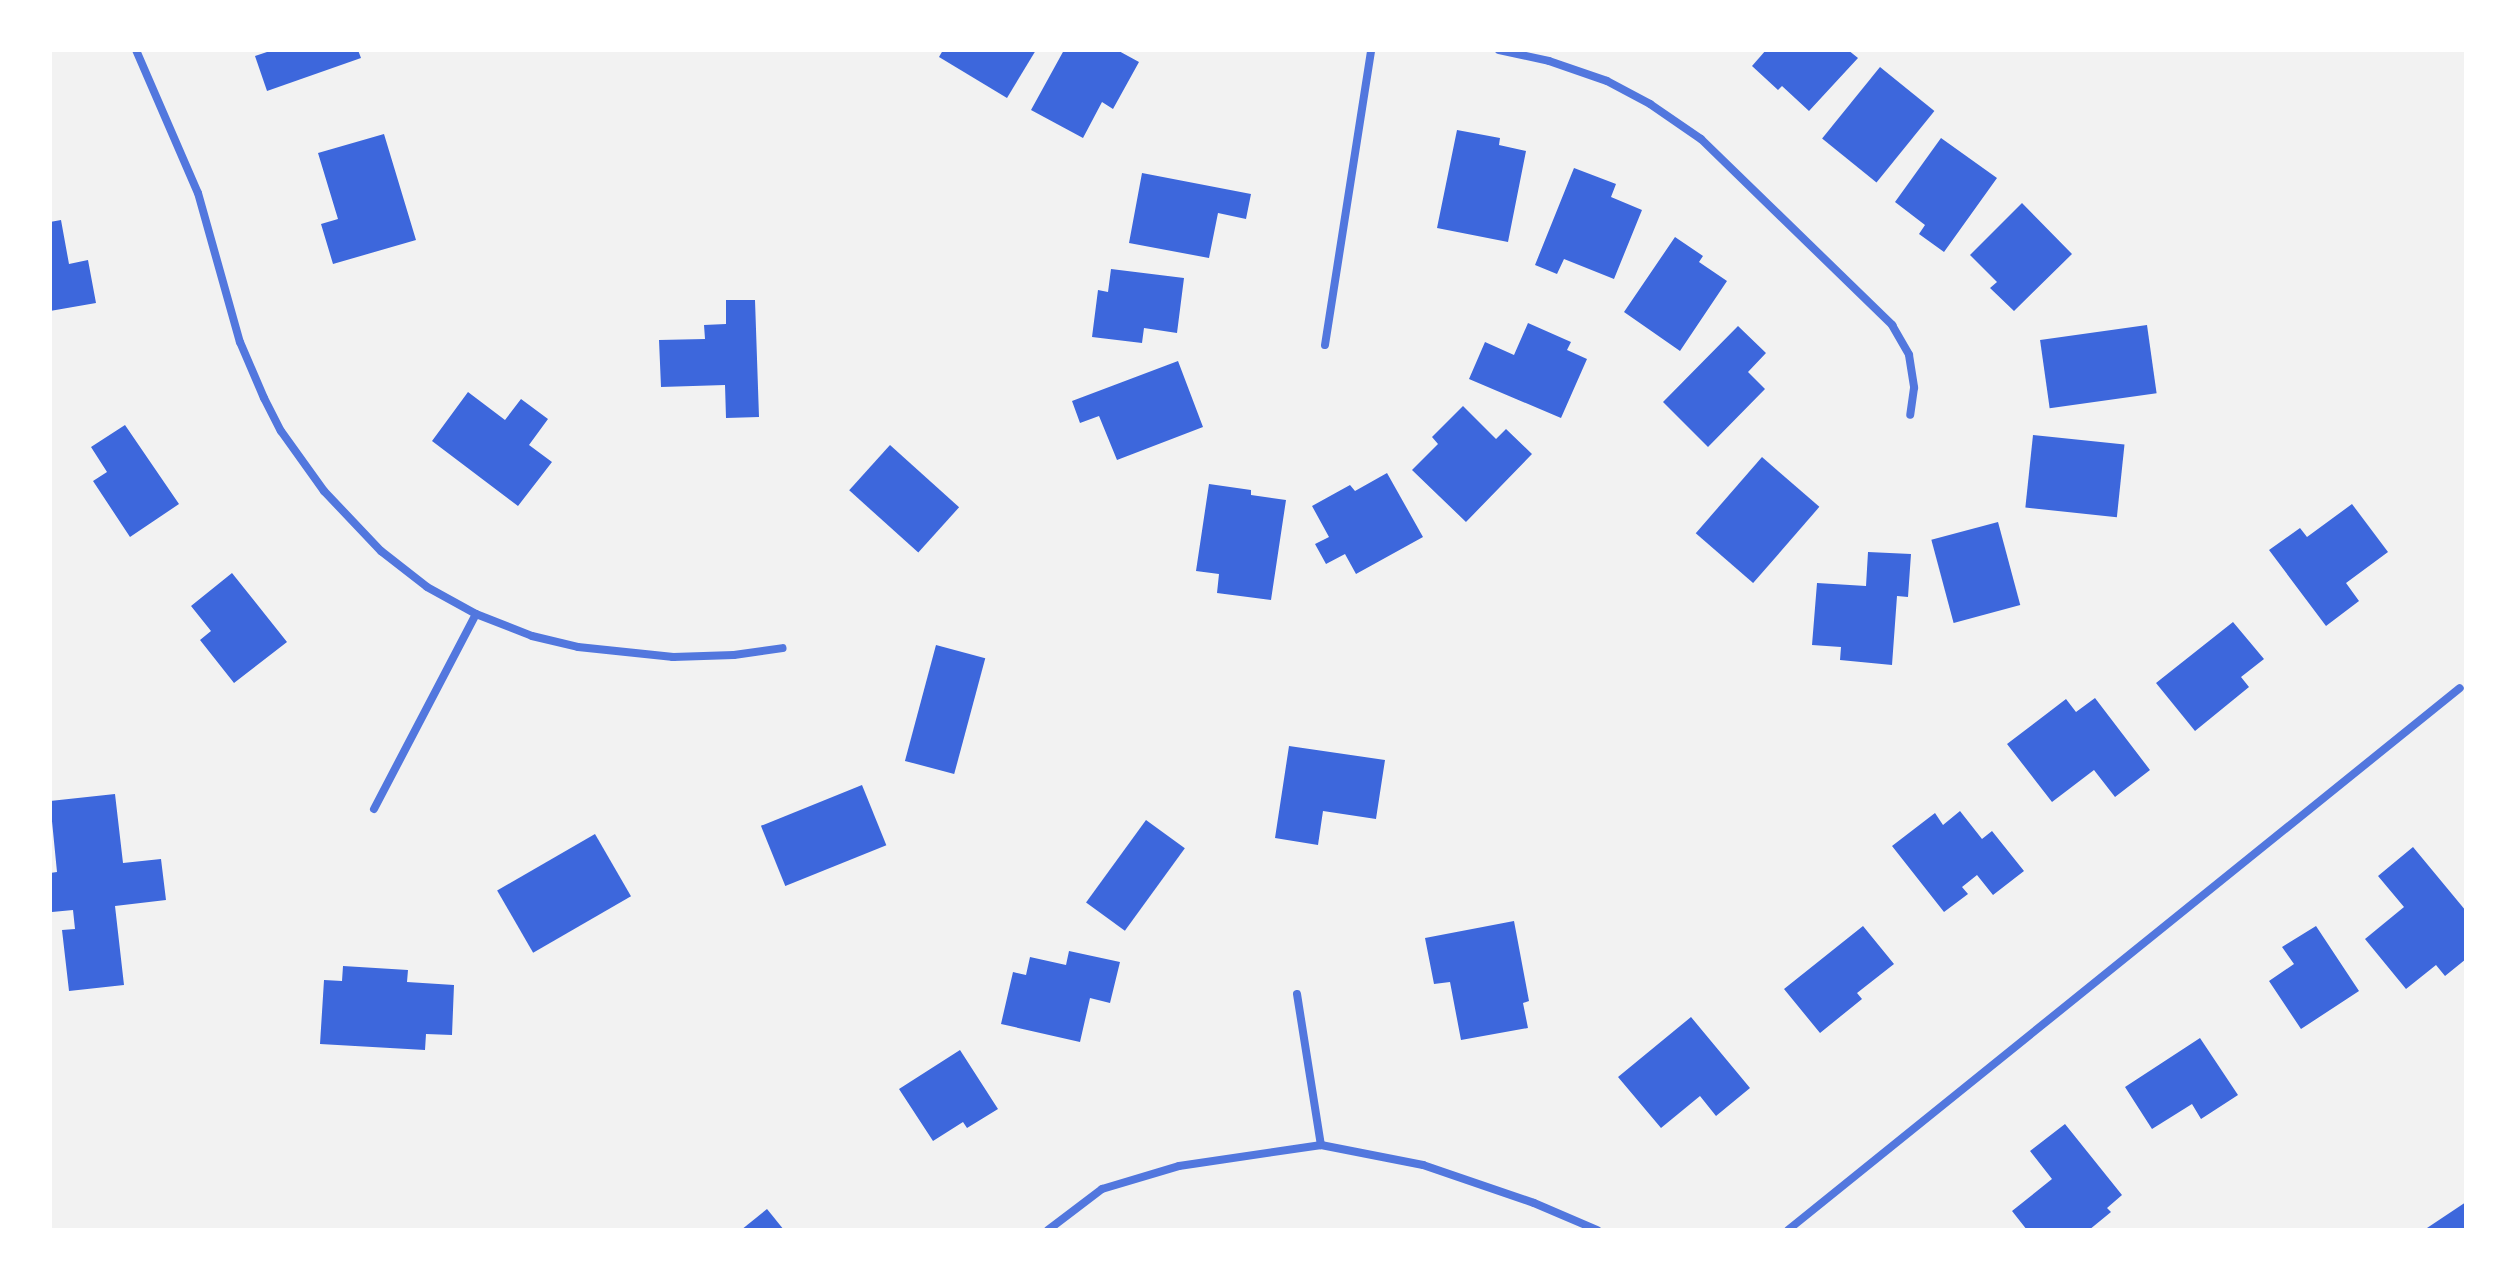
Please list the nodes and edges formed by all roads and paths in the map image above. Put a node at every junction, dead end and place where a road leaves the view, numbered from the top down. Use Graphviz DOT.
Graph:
graph roads {
  1 [pos="136,50"];
  2 [pos="1371,50"];
  3 [pos="1499,50"];
  4 [pos="1325,345"];
  5 [pos="1910,415"];
  6 [pos="476,614"];
  7 [pos="783,648"];
  8 [pos="2460,688"];
  9 [pos="374,809"];
  10 [pos="1297,994"];
  11 [pos="1321,1145"];
  12 [pos="1048,1230"];
  13 [pos="1597,1230"];
  14 [pos="1788,1230"];
  1 -- 6 [label="street"];
  2 -- 4 [label="street"];
  3 -- 5 [label="street"];
  6 -- 7 [label="street"];
  6 -- 9 [label="street"];
  8 -- 14 [label="street"];
  10 -- 11 [label="street"];
  11 -- 12 [label="street"];
  11 -- 13 [label="street"];
}
